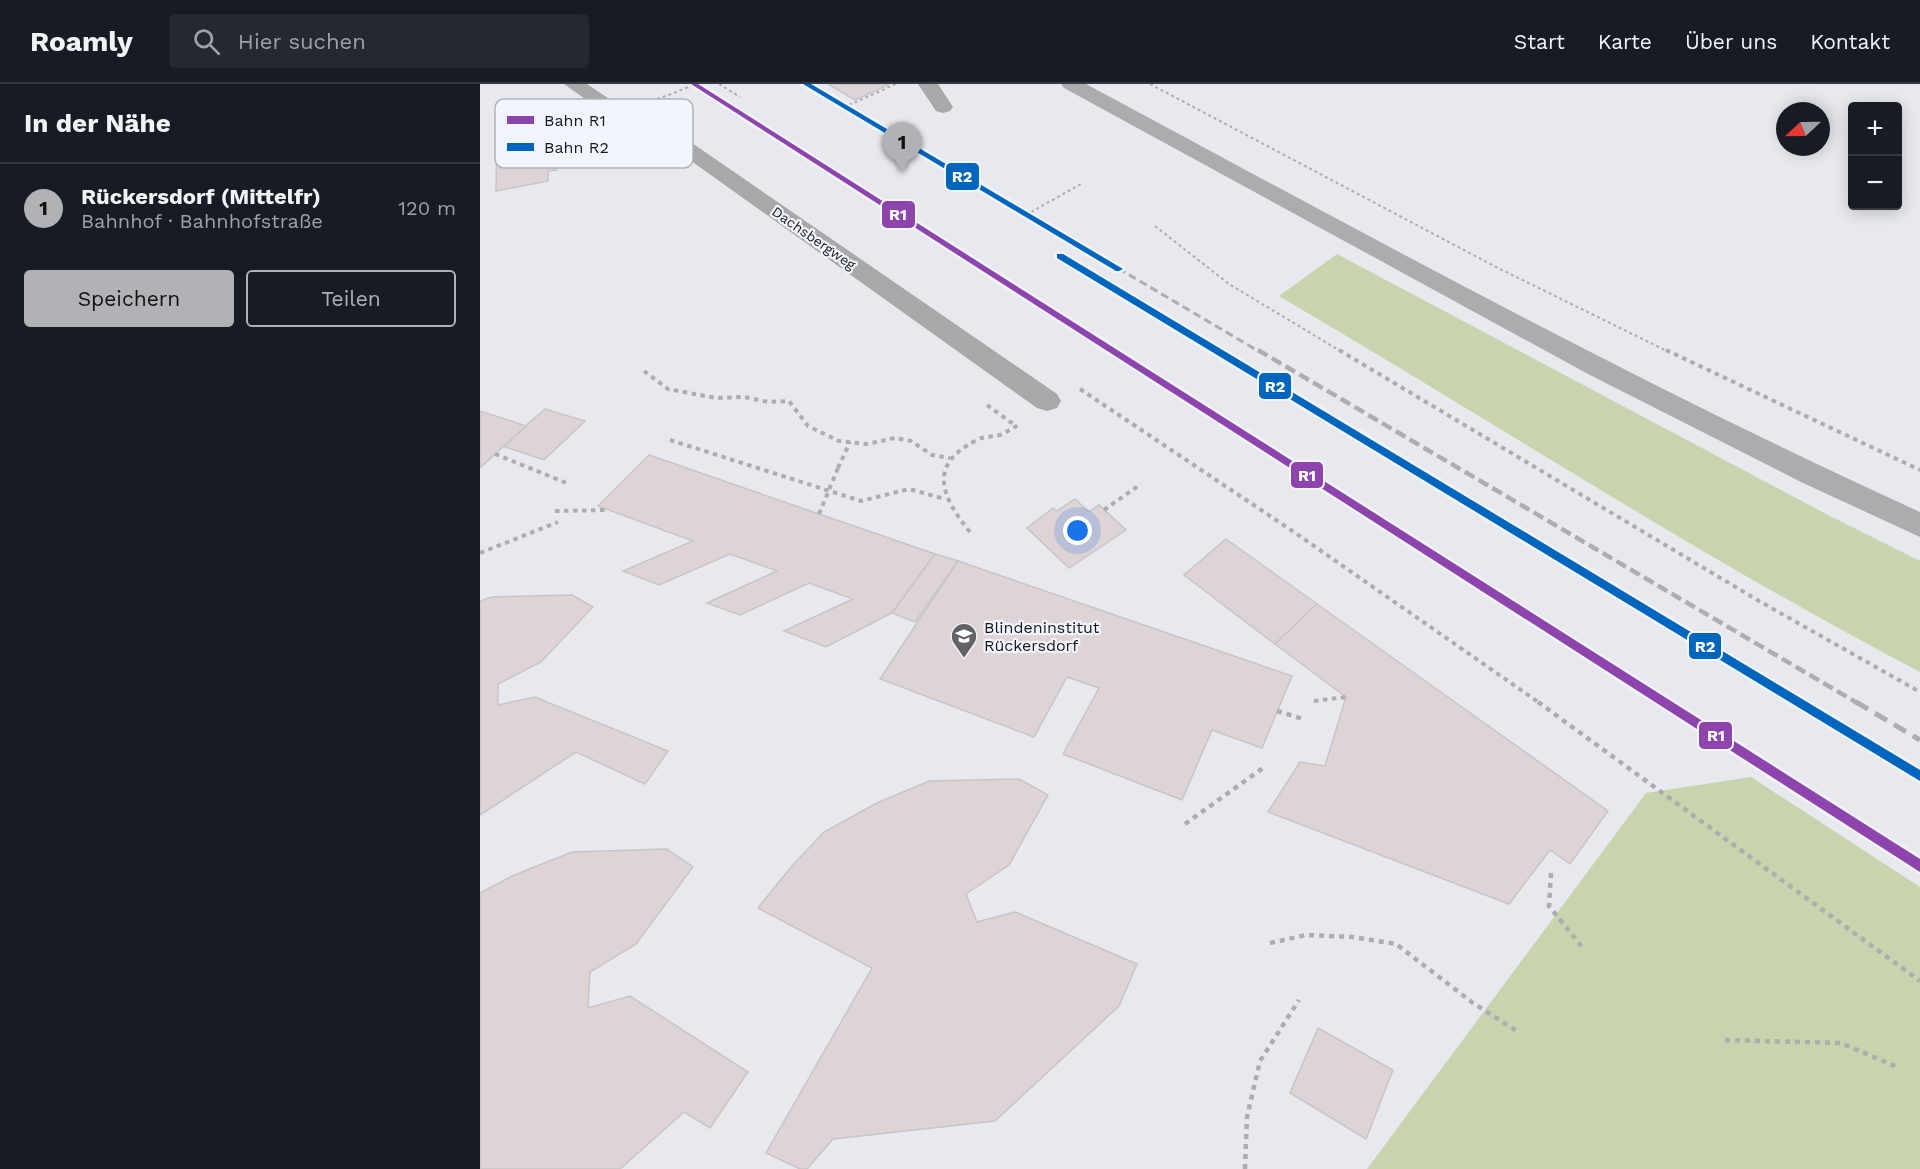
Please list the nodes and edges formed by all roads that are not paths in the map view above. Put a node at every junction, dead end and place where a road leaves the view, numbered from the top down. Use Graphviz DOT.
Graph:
graph roads {
  1 [pos="574,84"];
  2 [pos="928,84"];
  3 [pos="1071,84"];
  4 [pos="597,99"];
  5 [pos="943,106"];
  6 [pos="693,153"];
  7 [pos="1040,397"];
  8 [pos="1920,525"];
  1 -- 4 [label="street, Dachsbergweg"];
  2 -- 5 [label="street"];
  3 -- 8 [label="main road"];
  6 -- 7 [label="street, Dachsbergweg"];
}
